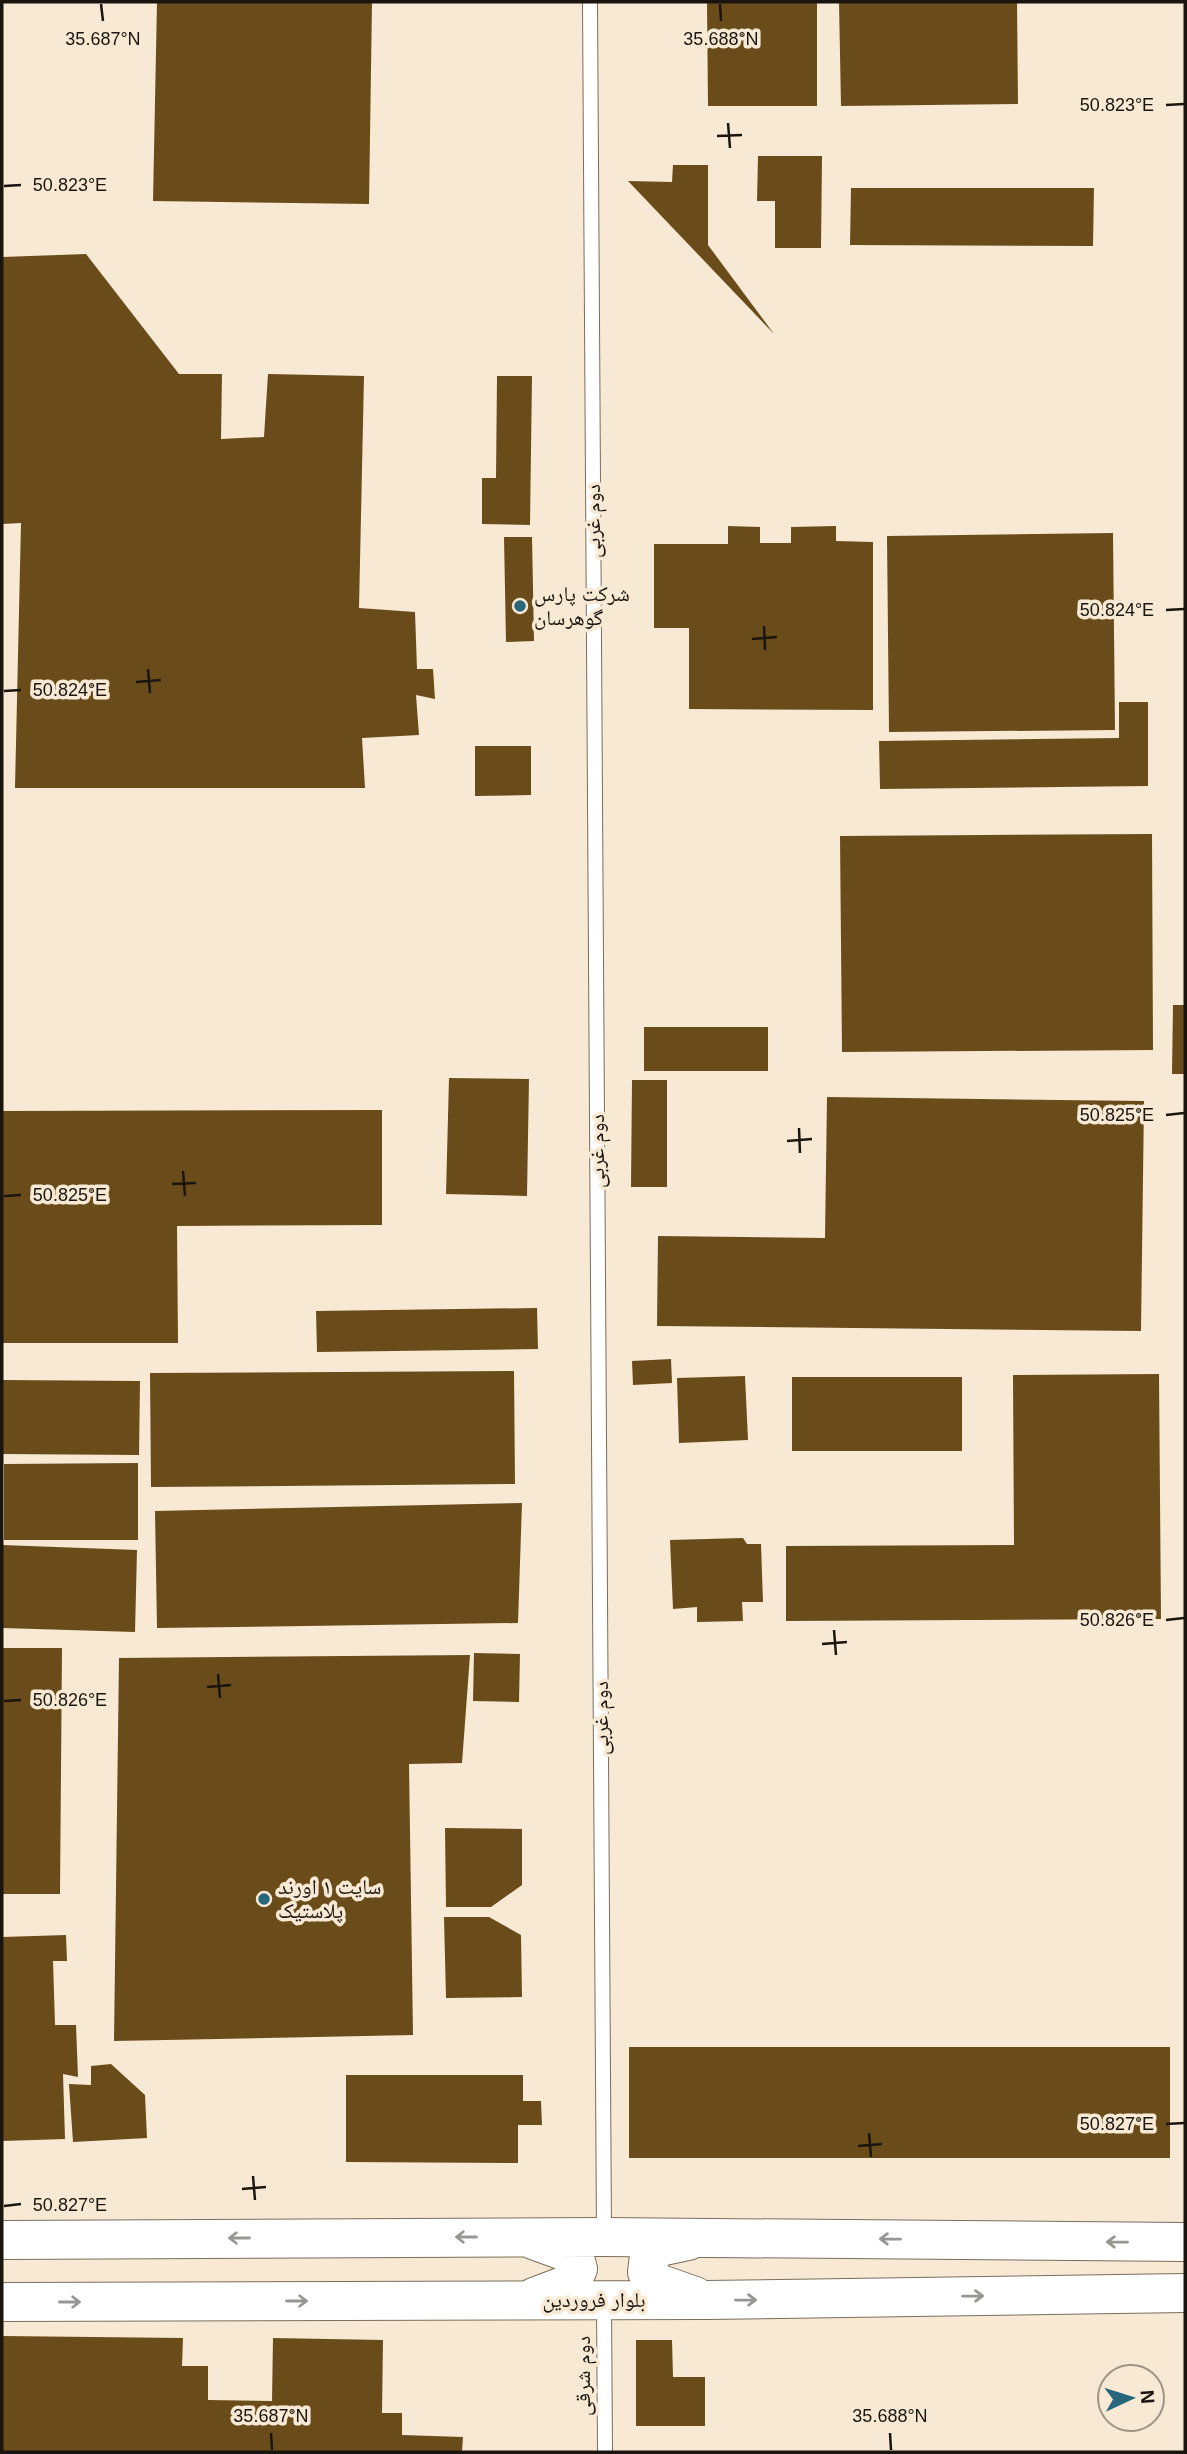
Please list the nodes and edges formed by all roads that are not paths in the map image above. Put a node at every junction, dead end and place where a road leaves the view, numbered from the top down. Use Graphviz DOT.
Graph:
graph roads {
  1 [pos="590,2"];
  2 [pos="520,2237"];
  3 [pos="604,2237"];
  4 [pos="704,2237"];
  5 [pos="2,2240"];
  6 [pos="1185,2242"];
  7 [pos="1185,2293"];
  8 [pos="525,2299"];
  9 [pos="604,2300"];
  10 [pos="706,2300"];
  11 [pos="2,2302"];
  12 [pos="605,2452"];
  1 -- 3 [label="lane, دوم غربی"];
  2 -- 3 [label="street"];
  2 -- 5 [label="street, one-way"];
  2 -- 8 [label="street"];
  3 -- 4 [label="street"];
  3 -- 9 [label="street, دوم غربی"];
  6 -- 4 [label="street, one-way"];
  4 -- 10 [label="street"];
  10 -- 7 [label="street, بلوار فروردین, one-way"];
  8 -- 9 [label="street, بلوار فروردین"];
  11 -- 8 [label="street, بلوار فروردین, one-way"];
  9 -- 10 [label="street, بلوار فروردین"];
  9 -- 12 [label="lane, دوم شرقی"];
}
